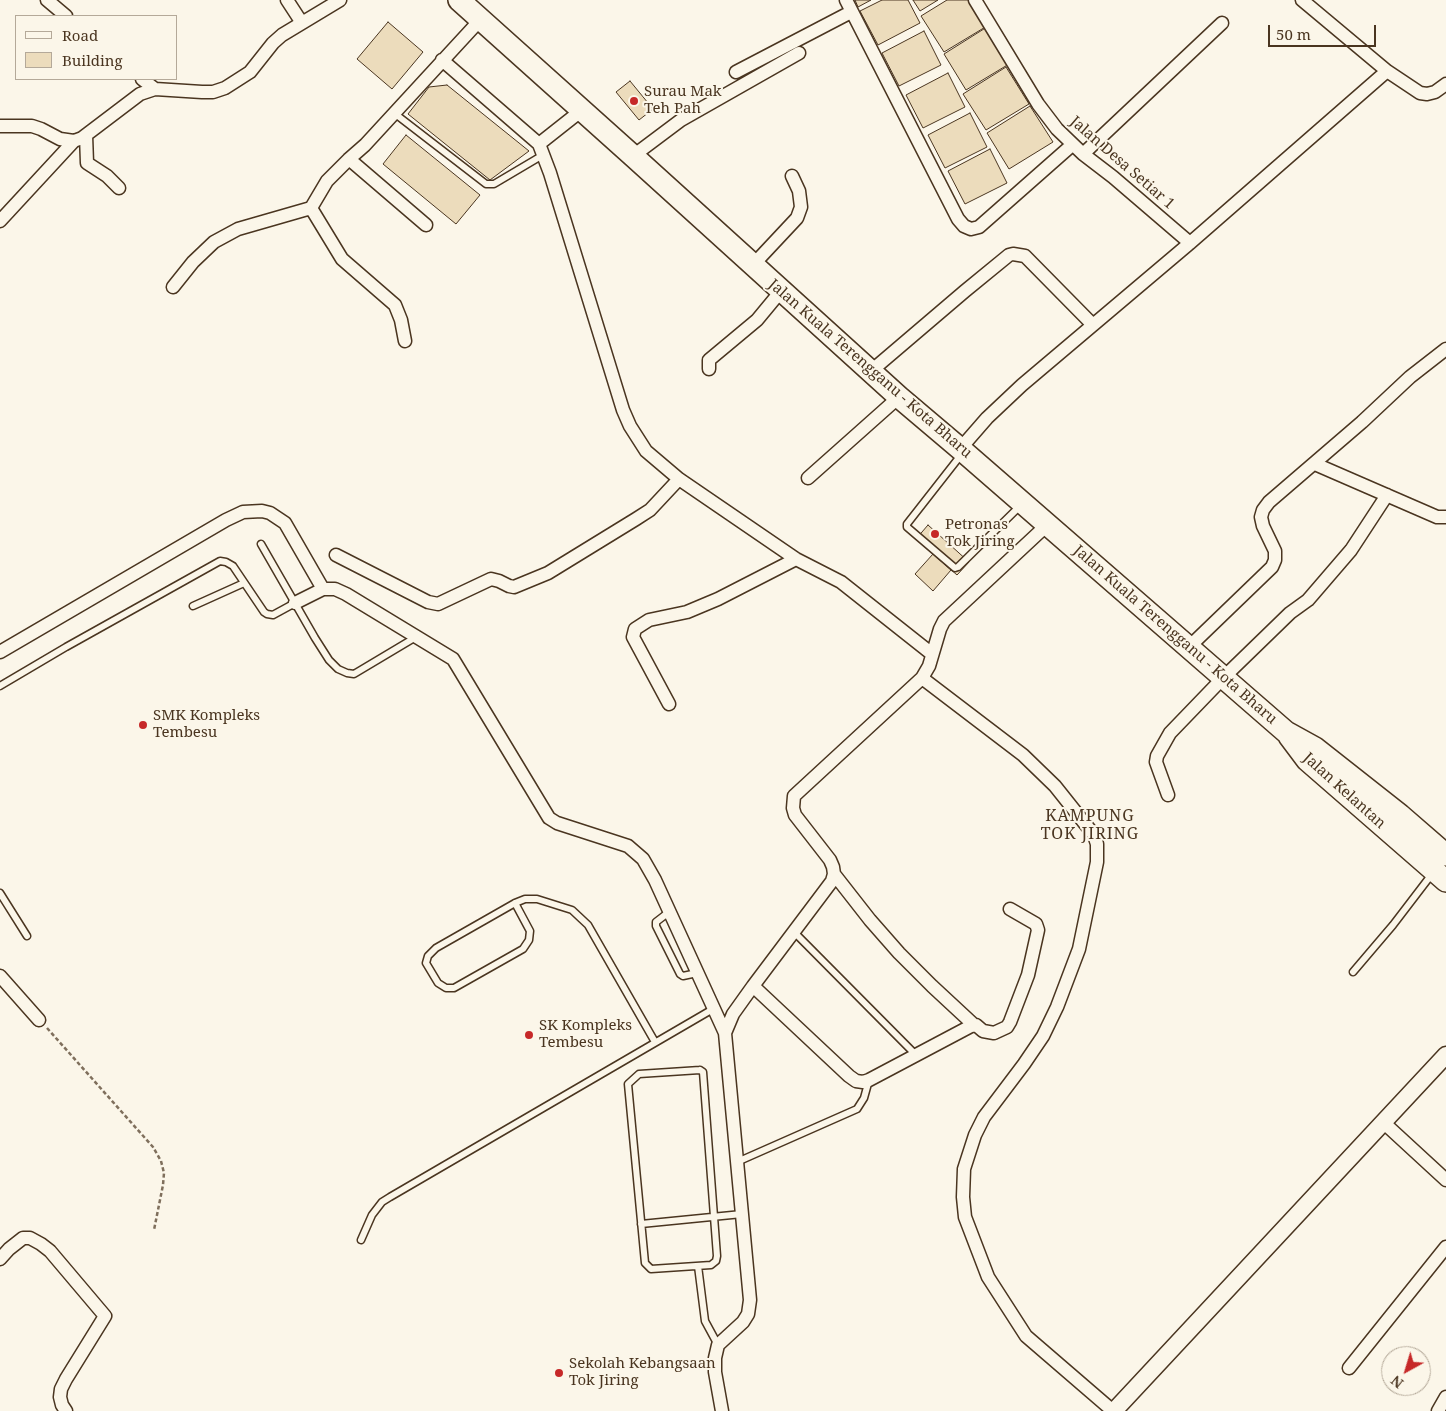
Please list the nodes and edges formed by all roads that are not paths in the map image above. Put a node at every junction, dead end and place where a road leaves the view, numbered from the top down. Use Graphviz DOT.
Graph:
graph roads {
  1 [pos="47,0"];
  2 [pos="287,0"];
  3 [pos="340,0"];
  4 [pos="459,0"];
  5 [pos="975,0"];
  6 [pos="1302,0"];
  7 [pos="849,6"];
  8 [pos="65,15"];
  9 [pos="481,19"];
  10 [pos="302,22"];
  11 [pos="1222,23"];
  12 [pos="799,52"];
  13 [pos="442,60"];
  14 [pos="736,72"];
  15 [pos="1387,72"];
  16 [pos="143,80"];
  17 [pos="1446,84"];
  18 [pos="155,89"];
  19 [pos="582,110"];
  20 [pos="394,113"];
  21 [pos="0,126"];
  22 [pos="80,138"];
  23 [pos="1072,145"];
  24 [pos="541,150"];
  25 [pos="1083,154"];
  26 [pos="633,156"];
  27 [pos="348,159"];
  28 [pos="792,176"];
  29 [pos="119,188"];
  30 [pos="311,208"];
  31 [pos="0,221"];
  32 [pos="426,224"];
  33 [pos="1190,243"];
  34 [pos="752,265"];
  35 [pos="173,287"];
  36 [pos="781,291"];
  37 [pos="1094,324"];
  38 [pos="406,341"];
  39 [pos="1446,349"];
  40 [pos="708,369"];
  41 [pos="870,372"];
  42 [pos="899,398"];
  43 [pos="962,450"];
  44 [pos="1315,464"];
  45 [pos="808,478"];
  46 [pos="678,479"];
  47 [pos="1387,495"];
  48 [pos="1023,504"];
  49 [pos="1446,517"];
  50 [pos="1047,525"];
  51 [pos="261,544"];
  52 [pos="336,555"];
  53 [pos="796,560"];
  54 [pos="244,583"];
  55 [pos="322,589"];
  56 [pos="295,603"];
  57 [pos="193,606"];
  58 [pos="417,636"];
  59 [pos="1188,648"];
  60 [pos="0,652"];
  61 [pos="932,654"];
  62 [pos="922,678"];
  63 [pos="1223,678"];
  64 [pos="0,686"];
  65 [pos="669,704"];
  66 [pos="1286,732"];
  67 [pos="1168,795"];
  68 [pos="1442,869"];
  69 [pos="834,874"];
  70 [pos="0,893"];
  71 [pos="514,903"];
  72 [pos="1010,909"];
  73 [pos="794,932"];
  74 [pos="26,936"];
  75 [pos="1353,972"];
  76 [pos="0,976"];
  77 [pos="753,986"];
  78 [pos="713,1008"];
  79 [pos="39,1020"];
  80 [pos="974,1025"];
  81 [pos="725,1033"];
  82 [pos="655,1042"];
  83 [pos="1446,1055"];
  84 [pos="917,1056"];
  85 [pos="869,1080"];
  86 [pos="1383,1122"];
  87 [pos="737,1162"];
  88 [pos="1446,1180"];
  89 [pos="742,1214"];
  90 [pos="714,1216"];
  91 [pos="641,1224"];
  92 [pos="361,1240"];
  93 [pos="1446,1247"];
  94 [pos="0,1259"];
  95 [pos="698,1266"];
  96 [pos="718,1346"];
  97 [pos="1349,1368"];
  98 [pos="1446,1397"];
  99 [pos="1123,1408"];
  100 [pos="66,1411"];
  101 [pos="722,1411"];
  102 [pos="1438,1411"];
  1 -- 8 [label="street"];
  2 -- 10 [label="street"];
  3 -- 10 [label="street"];
  4 -- 9 [label="highway, Jalan Kuala Terengganu - Kota Bharu"];
  5 -- 23 [label="street, Jalan Desa Setiar 1"];
  6 -- 15 [label="street"];
  7 -- 14 [label="street"];
  7 -- 23 [label="street"];
  9 -- 13 [label="street"];
  9 -- 19 [label="highway, Jalan Kuala Terengganu - Kota Bharu"];
  10 -- 18 [label="street"];
  11 -- 25 [label="street"];
  12 -- 26 [label="street"];
  13 -- 20 [label="street"];
  13 -- 24 [label="street"];
  15 -- 17 [label="street"];
  15 -- 33 [label="street"];
  16 -- 18 [label="street"];
  18 -- 22 [label="street"];
  19 -- 24 [label="street"];
  19 -- 26 [label="highway, Jalan Kuala Terengganu - Kota Bharu"];
  20 -- 24 [label="lane"];
  20 -- 27 [label="street"];
  21 -- 22 [label="street"];
  22 -- 29 [label="street"];
  22 -- 31 [label="street"];
  23 -- 25 [label="street, Jalan Desa Setiar 1"];
  24 -- 46 [label="street"];
  25 -- 33 [label="street, Jalan Desa Setiar 1"];
  26 -- 34 [label="highway, Jalan Kuala Terengganu - Kota Bharu"];
  27 -- 30 [label="street"];
  27 -- 32 [label="street"];
  28 -- 34 [label="street"];
  30 -- 35 [label="street"];
  30 -- 38 [label="street"];
  33 -- 37 [label="street"];
  34 -- 36 [label="highway, Jalan Kuala Terengganu - Kota Bharu"];
  36 -- 40 [label="street"];
  36 -- 41 [label="highway, Jalan Kuala Terengganu - Kota Bharu"];
  37 -- 41 [label="street"];
  37 -- 43 [label="street"];
  39 -- 44 [label="street"];
  41 -- 42 [label="highway, Jalan Kuala Terengganu - Kota Bharu"];
  42 -- 43 [label="highway, Jalan Kuala Terengganu - Kota Bharu"];
  42 -- 45 [label="street"];
  43 -- 48 [label="highway, Jalan Kuala Terengganu - Kota Bharu"];
  43 -- 48 [label="lane"];
  44 -- 47 [label="street"];
  44 -- 59 [label="street"];
  46 -- 52 [label="street"];
  46 -- 53 [label="street"];
  47 -- 49 [label="street"];
  47 -- 63 [label="street"];
  48 -- 50 [label="highway, Jalan Kuala Terengganu - Kota Bharu"];
  50 -- 59 [label="highway, Jalan Kuala Terengganu - Kota Bharu"];
  50 -- 61 [label="street"];
  51 -- 56 [label="lane"];
  53 -- 61 [label="street"];
  53 -- 65 [label="street"];
  54 -- 56 [label="lane"];
  54 -- 57 [label="lane"];
  54 -- 64 [label="lane"];
  55 -- 56 [label="street"];
  55 -- 58 [label="street"];
  55 -- 60 [label="street"];
  56 -- 58 [label="lane"];
  58 -- 78 [label="street"];
  59 -- 63 [label="highway, Jalan Kuala Terengganu - Kota Bharu"];
  61 -- 62 [label="street"];
  62 -- 69 [label="street"];
  62 -- 99 [label="street"];
  63 -- 66 [label="highway, Jalan Kuala Terengganu - Kota Bharu"];
  63 -- 67 [label="street"];
  66 -- 68 [label="highway, Jalan Kelantan"];
  68 -- 75 [label="lane"];
  69 -- 73 [label="street"];
  69 -- 80 [label="street"];
  70 -- 74 [label="lane"];
  71 -- 71 [label="lane"];
  71 -- 82 [label="lane"];
  72 -- 80 [label="street"];
  73 -- 77 [label="street"];
  73 -- 84 [label="lane"];
  76 -- 79 [label="street"];
  77 -- 81 [label="street"];
  77 -- 85 [label="street"];
  78 -- 81 [label="street"];
  78 -- 82 [label="lane"];
  80 -- 84 [label="street"];
  81 -- 87 [label="street"];
  82 -- 92 [label="lane"];
  83 -- 86 [label="street"];
  84 -- 85 [label="street"];
  85 -- 87 [label="lane"];
  86 -- 88 [label="street"];
  86 -- 99 [label="street"];
  87 -- 89 [label="street"];
  89 -- 90 [label="lane"];
  89 -- 96 [label="street"];
  90 -- 91 [label="lane"];
  90 -- 91 [label="lane"];
  90 -- 95 [label="lane"];
  91 -- 95 [label="lane"];
  93 -- 97 [label="street"];
  94 -- 100 [label="street"];
  95 -- 96 [label="lane"];
  96 -- 101 [label="street"];
  98 -- 102 [label="street"];
}
